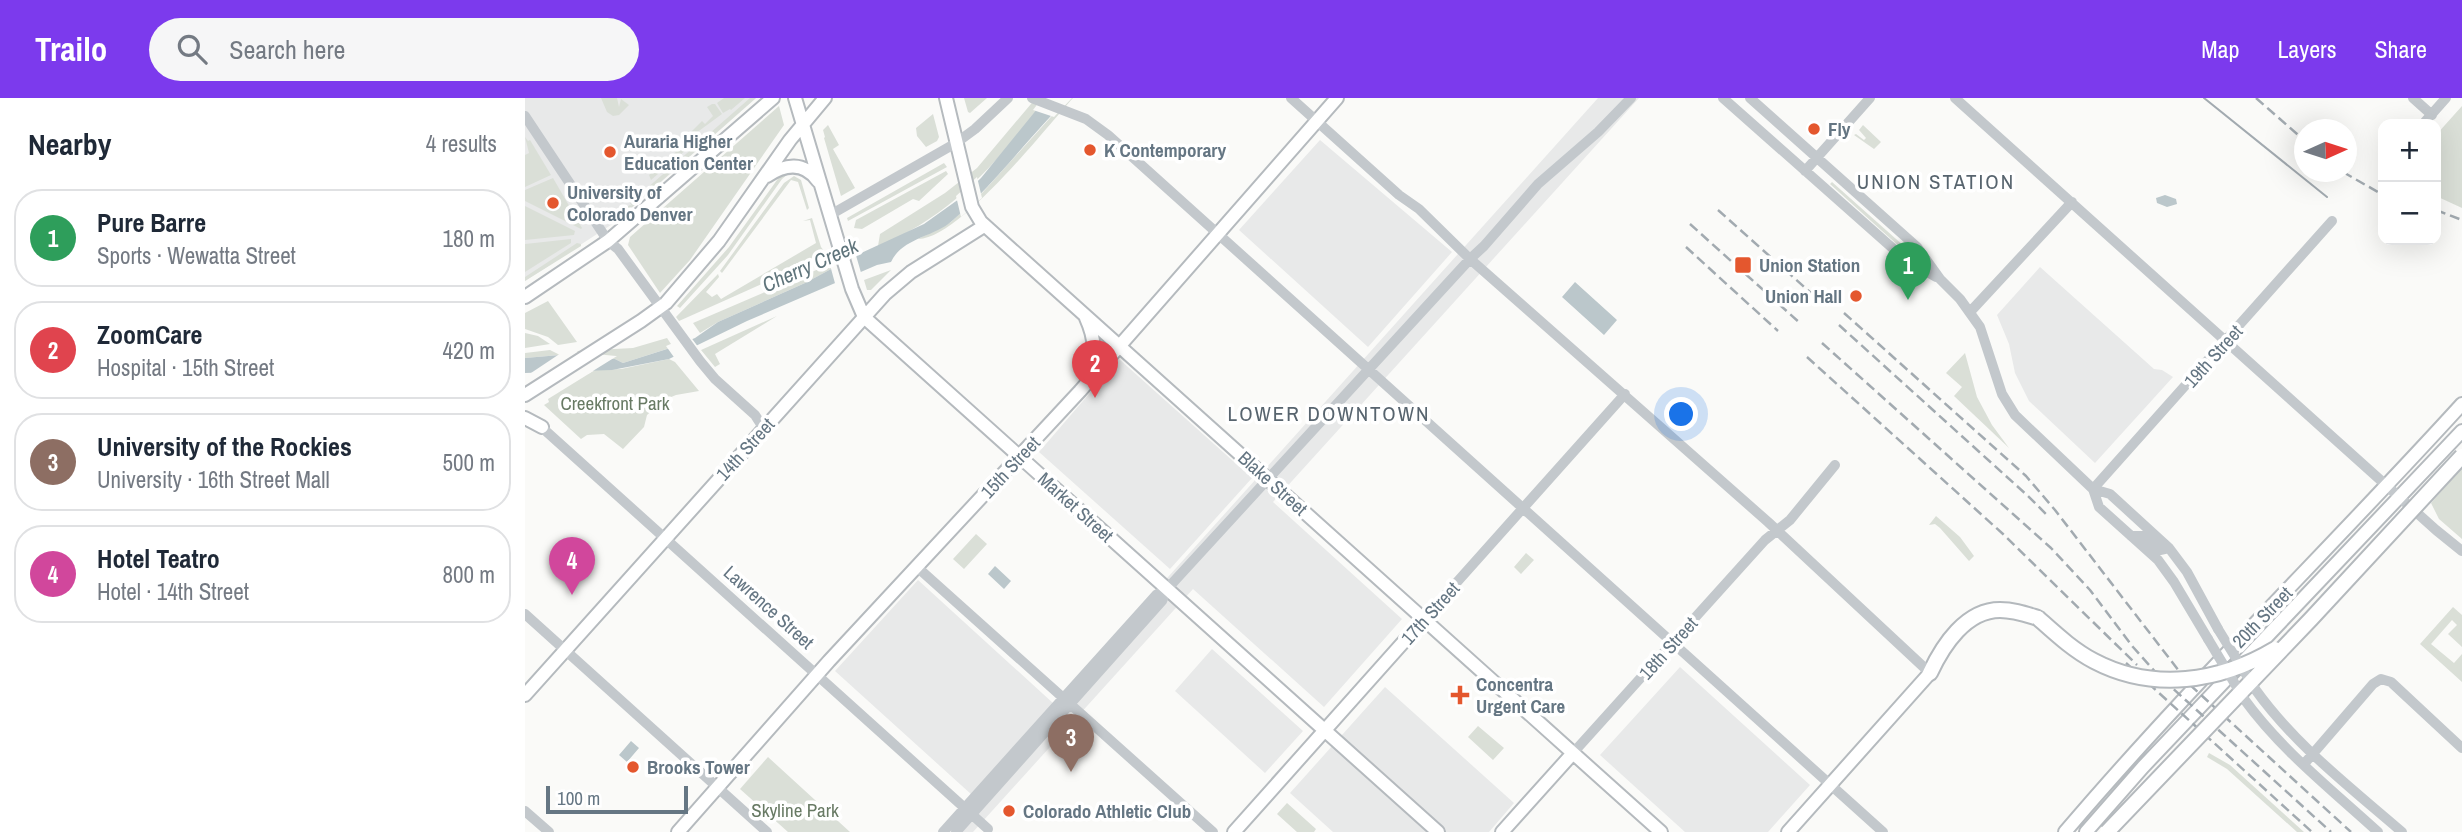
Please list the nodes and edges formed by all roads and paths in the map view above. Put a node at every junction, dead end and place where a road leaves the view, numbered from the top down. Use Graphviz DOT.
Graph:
graph roads {
  1 [pos="773,98"];
  2 [pos="795,98"];
  3 [pos="825,98"];
  4 [pos="946,98"];
  5 [pos="1008,98"];
  6 [pos="1032,98"];
  7 [pos="1291,98"];
  8 [pos="1336,98"];
  9 [pos="1631,98"];
  10 [pos="1723,98"];
  11 [pos="1750,98"];
  12 [pos="1870,98"];
  13 [pos="1955,98"];
  14 [pos="2413,98"];
  15 [pos="2446,98"];
  16 [pos="2432,115"];
  17 [pos="525,116"];
  18 [pos="2428,119"];
  19 [pos="1316,121"];
  20 [pos="802,124"];
  21 [pos="956,143"];
  22 [pos="1817,158"];
  23 [pos="1805,171"];
  24 [pos="759,183"];
  25 [pos="821,186"];
  26 [pos="2072,202"];
  27 [pos="830,215"];
  28 [pos="2332,221"];
  29 [pos="984,226"];
  30 [pos="1216,234"];
  31 [pos="608,241"];
  32 [pos="1470,259"];
  33 [pos="1940,279"];
  34 [pos="525,297"];
  35 [pos="660,308"];
  36 [pos="1970,312"];
  37 [pos="1085,315"];
  38 [pos="865,317"];
  39 [pos="2226,341"];
  40 [pos="1119,345"];
  41 [pos="1369,370"];
  42 [pos="1080,391"];
  43 [pos="1625,394"];
  44 [pos="525,395"];
  45 [pos="2462,404"];
  46 [pos="525,412"];
  47 [pos="525,418"];
  48 [pos="542,428"];
  49 [pos="764,429"];
  50 [pos="2462,430"];
  51 [pos="1020,456"];
  52 [pos="2462,456"];
  53 [pos="1835,465"];
  54 [pos="1268,480"];
  55 [pos="2387,486"];
  56 [pos="2093,489"];
  57 [pos="2400,498"];
  58 [pos="1523,508"];
  59 [pos="1776,530"];
  60 [pos="2131,536"];
  61 [pos="666,538"];
  62 [pos="2169,548"];
  63 [pos="2462,551"];
  64 [pos="917,567"];
  65 [pos="1167,589"];
  66 [pos="525,614"];
  67 [pos="1424,619"];
  68 [pos="2311,619"];
  69 [pos="1674,643"];
  70 [pos="565,650"];
  71 [pos="1930,673"];
  72 [pos="818,675"];
  73 [pos="525,695"];
  74 [pos="1067,701"];
  75 [pos="1324,730"];
  76 [pos="2462,748"];
  77 [pos="1573,753"];
  78 [pos="2312,754"];
  79 [pos="2304,764"];
  80 [pos="1831,785"];
  81 [pos="716,788"];
  82 [pos="525,811"];
  83 [pos="968,811"];
  84 [pos="988,829"];
  85 [pos="549,832"];
  86 [pos="678,832"];
  87 [pos="767,832"];
  88 [pos="943,832"];
  89 [pos="956,832"];
  90 [pos="1213,832"];
  91 [pos="1234,832"];
  92 [pos="1438,832"];
  93 [pos="1502,832"];
  94 [pos="1661,832"];
  95 [pos="1788,832"];
  96 [pos="1883,832"];
  97 [pos="2065,832"];
  98 [pos="2086,832"];
  99 [pos="2107,832"];
  100 [pos="2378,832"];
  101 [pos="2402,832"];
  1 -- 31 [label="main road"];
  2 -- 20 [label="main road, Market Street"];
  3 -- 20 [label="main road"];
  4 -- 21 [label="main road, Blake Street"];
  5 -- 21 [label="street"];
  6 -- 30 [label="street"];
  7 -- 19 [label="street"];
  8 -- 19 [label="main road, 15th Street"];
  9 -- 32 [label="street"];
  10 -- 23 [label="street"];
  11 -- 22 [label="street"];
  12 -- 22 [label="street"];
  13 -- 26 [label="street"];
  14 -- 16 [label="street"];
  15 -- 16 [label="street"];
  16 -- 18 [label="street"];
  17 -- 31 [label="street"];
  19 -- 30 [label="main road, 15th Street"];
  19 -- 32 [label="street"];
  20 -- 24 [label="main road"];
  20 -- 25 [label="main road, Market Street"];
  21 -- 27 [label="street"];
  21 -- 29 [label="main road, Blake Street"];
  22 -- 23 [label="street"];
  22 -- 33 [label="street"];
  23 -- 33 [label="street"];
  24 -- 25 [label="main road"];
  24 -- 35 [label="main road"];
  25 -- 27 [label="main road, Market Street"];
  26 -- 36 [label="street"];
  26 -- 39 [label="street"];
  27 -- 38 [label="main road, Market Street"];
  28 -- 39 [label="street, 19th Street"];
  29 -- 37 [label="main road, Blake Street"];
  29 -- 38 [label="main road, 14th Street"];
  30 -- 40 [label="main road, 15th Street"];
  30 -- 41 [label="street"];
  31 -- 34 [label="main road"];
  31 -- 35 [label="street"];
  32 -- 41 [label="street"];
  32 -- 43 [label="street"];
  33 -- 36 [label="street"];
  35 -- 44 [label="main road"];
  35 -- 49 [label="street"];
  36 -- 56 [label="street"];
  37 -- 40 [label="main road, Blake Street"];
  37 -- 42 [label="main road"];
  38 -- 49 [label="main road, 14th Street"];
  38 -- 51 [label="main road, Market Street"];
  39 -- 55 [label="street"];
  39 -- 56 [label="street, 19th Street"];
  40 -- 42 [label="main road, 15th Street"];
  40 -- 54 [label="main road, Blake Street"];
  41 -- 54 [label="street"];
  41 -- 58 [label="street"];
  42 -- 51 [label="main road, 15th Street"];
  43 -- 58 [label="street, 17th Street"];
  43 -- 59 [label="street"];
  45 -- 55 [label="main road, 20th Street"];
  46 -- 48 [label="street, Lawrence Street"];
  47 -- 48 [label="main road"];
  48 -- 61 [label="street, Lawrence Street"];
  49 -- 61 [label="main road, 14th Street"];
  50 -- 57 [label="main road, 20th Street"];
  51 -- 64 [label="main road, 15th Street"];
  51 -- 65 [label="main road, Market Street"];
  52 -- 68 [label="highway, bridge"];
  53 -- 59 [label="street, 18th Street"];
  54 -- 65 [label="street"];
  54 -- 67 [label="main road, Blake Street"];
  55 -- 57 [label="street"];
  55 -- 97 [label="main road, 20th Street"];
  56 -- 60 [label="street"];
  56 -- 62 [label="street"];
  57 -- 63 [label="street"];
  57 -- 98 [label="main road, 20th Street"];
  58 -- 67 [label="street, 17th Street"];
  58 -- 69 [label="street"];
  59 -- 69 [label="street, 18th Street"];
  59 -- 71 [label="street"];
  60 -- 62 [label="street"];
  60 -- 79 [label="street, bridge"];
  61 -- 70 [label="main road, 14th Street"];
  61 -- 72 [label="street, Lawrence Street"];
  62 -- 78 [label="street, bridge"];
  64 -- 72 [label="main road, 15th Street"];
  64 -- 74 [label="street"];
  65 -- 74 [label="street"];
  65 -- 75 [label="main road, Market Street"];
  66 -- 70 [label="street"];
  67 -- 75 [label="main road, 17th Street"];
  67 -- 77 [label="main road, Blake Street"];
  68 -- 71 [label="highway, bridge"];
  68 -- 99 [label="highway, bridge"];
  69 -- 77 [label="street, 18th Street"];
  69 -- 80 [label="street"];
  70 -- 73 [label="main road, 14th Street"];
  70 -- 81 [label="street"];
  71 -- 80 [label="main road"];
  72 -- 81 [label="main road, 15th Street"];
  72 -- 83 [label="street, Lawrence Street"];
  74 -- 83 [label="street"];
  74 -- 90 [label="street"];
  75 -- 91 [label="main road, 17th Street"];
  75 -- 92 [label="main road, Market Street"];
  76 -- 78 [label="street"];
  77 -- 93 [label="main road, 18th Street"];
  77 -- 94 [label="main road, Blake Street"];
  78 -- 79 [label="street"];
  78 -- 101 [label="street"];
  79 -- 100 [label="street"];
  80 -- 95 [label="main road"];
  80 -- 96 [label="street"];
  81 -- 86 [label="main road, 15th Street"];
  81 -- 87 [label="street"];
  82 -- 85 [label="street"];
  83 -- 84 [label="street, Lawrence Street"];
  83 -- 88 [label="street"];
  83 -- 89 [label="street"];
}
